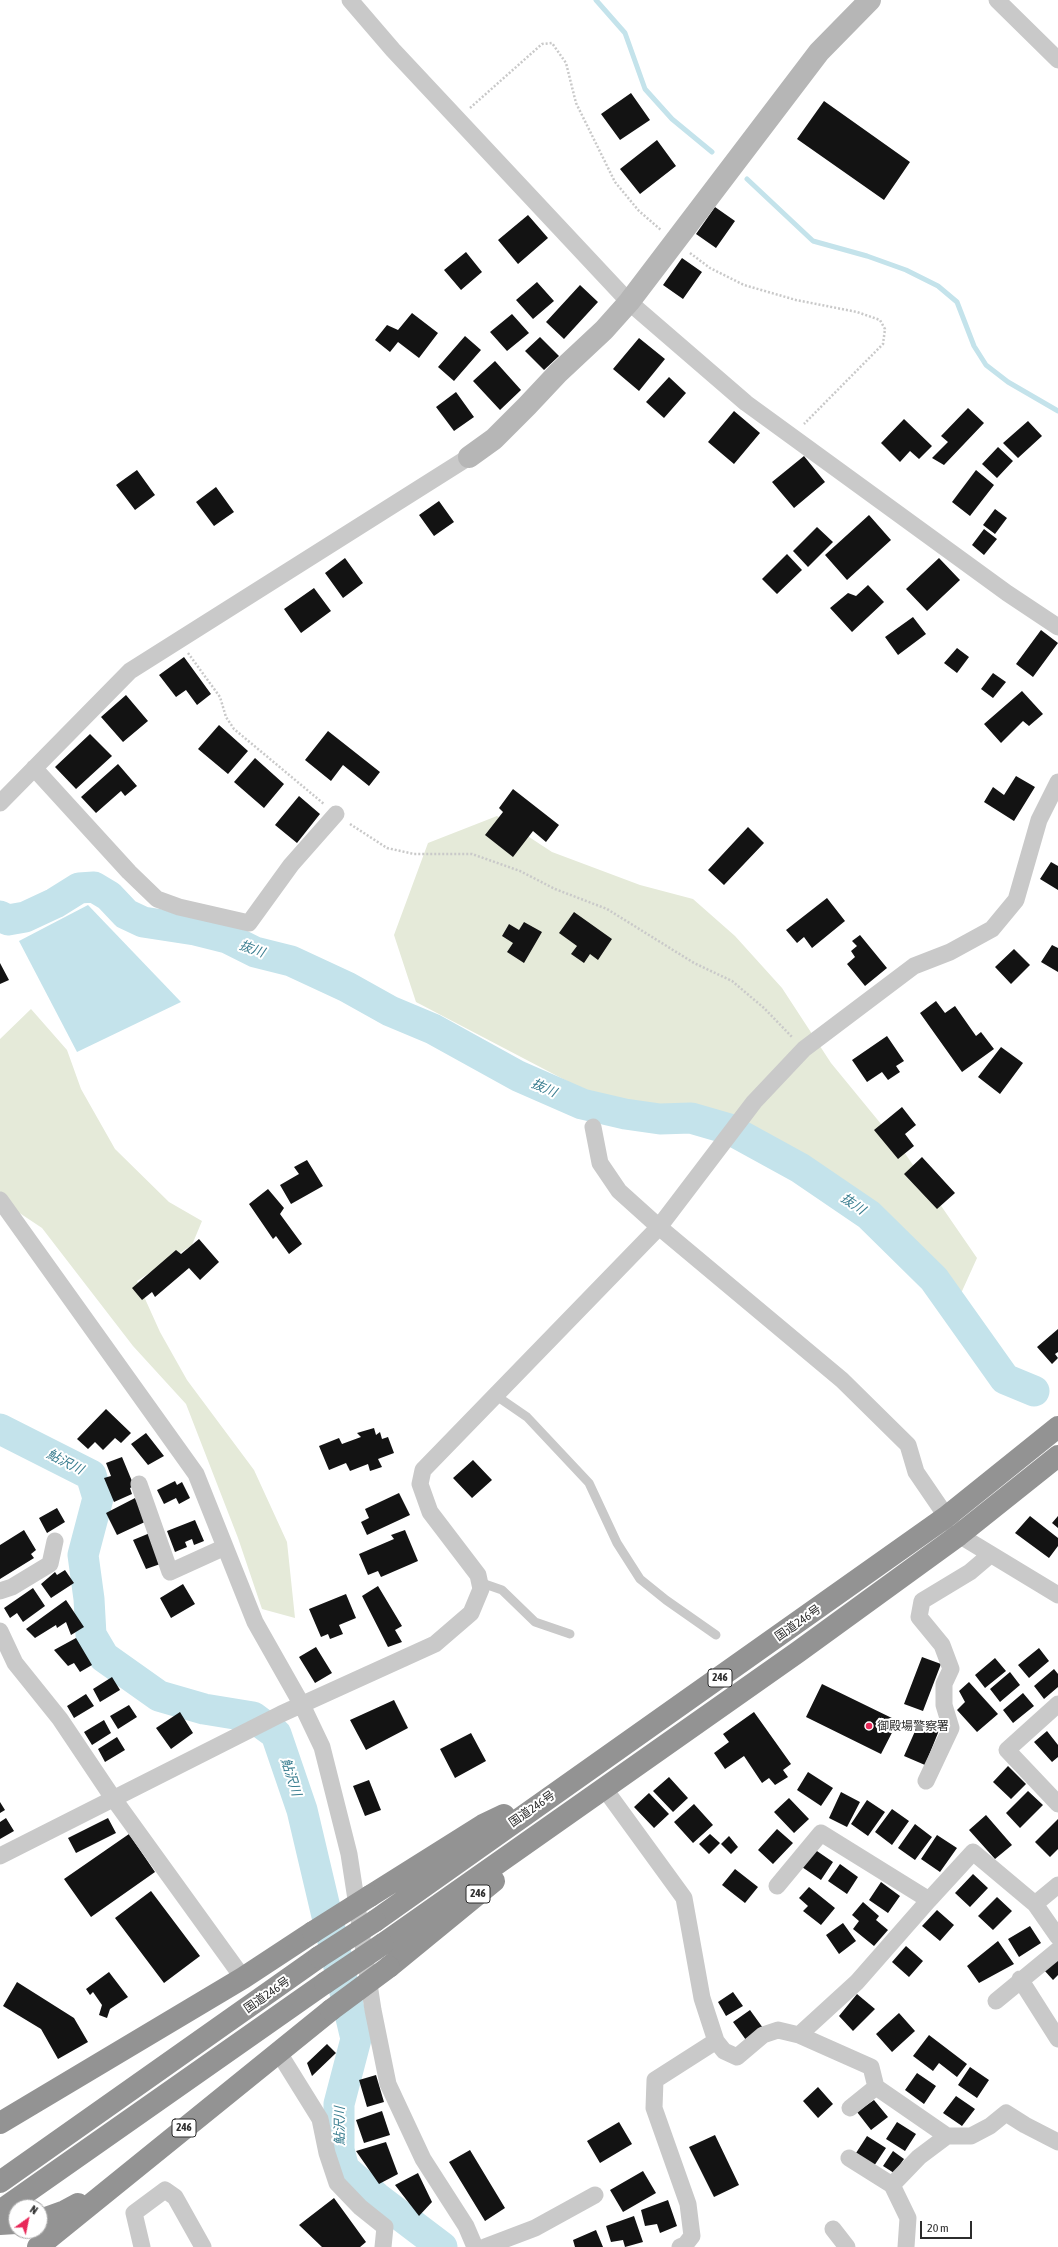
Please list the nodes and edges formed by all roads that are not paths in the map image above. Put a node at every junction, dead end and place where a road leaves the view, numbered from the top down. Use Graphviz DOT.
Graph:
graph roads {
  1 [pos="350,0"];
  2 [pos="870,0"];
  3 [pos="997,0"];
  4 [pos="1058,60"];
  5 [pos="629,302"];
  6 [pos="469,457"];
  7 [pos="1058,627"];
  8 [pos="34,768"];
  9 [pos="1058,782"];
  10 [pos="0,803"];
  11 [pos="336,814"];
  12 [pos="592,1127"];
  13 [pos="0,1200"];
  14 [pos="658,1227"];
  15 [pos="495,1395"];
  16 [pos="1058,1427"];
  17 [pos="1058,1456"];
  18 [pos="139,1484"];
  19 [pos="946,1517"];
  20 [pos="959,1535"];
  21 [pos="55,1541"];
  22 [pos="225,1547"];
  23 [pos="990,1555"];
  24 [pos="479,1582"];
  25 [pos="0,1591"];
  26 [pos="1058,1595"];
  27 [pos="0,1631"];
  28 [pos="570,1634"];
  29 [pos="716,1635"];
  30 [pos="1058,1704"];
  31 [pos="302,1705"];
  32 [pos="926,1780"];
  33 [pos="604,1788"];
  34 [pos="550,1796"];
  35 [pos="113,1798"];
  36 [pos="1058,1804"];
  37 [pos="563,1815"];
  38 [pos="0,1856"];
  39 [pos="1058,1884"];
  40 [pos="777,1886"];
  41 [pos="929,1900"];
  42 [pos="1035,1904"];
  43 [pos="1058,1936"];
  44 [pos="1058,1950"];
  45 [pos="243,1978"];
  46 [pos="1020,1980"];
  47 [pos="996,2001"];
  48 [pos="799,2036"];
  49 [pos="1058,2039"];
  50 [pos="716,2042"];
  51 [pos="279,2053"];
  52 [pos="876,2087"];
  53 [pos="850,2108"];
  54 [pos="18,2112"];
  55 [pos="0,2124"];
  56 [pos="186,2126"];
  57 [pos="0,2130"];
  58 [pos="947,2136"];
  59 [pos="1058,2142"];
  60 [pos="849,2158"];
  61 [pos="0,2182"];
  62 [pos="892,2185"];
  63 [pos="595,2195"];
  64 [pos="0,2211"];
  65 [pos="48,2217"];
  66 [pos="833,2229"];
  67 [pos="38,2247"];
  68 [pos="142,2247"];
  69 [pos="203,2247"];
  70 [pos="384,2247"];
  71 [pos="475,2247"];
  72 [pos="485,2247"];
  73 [pos="680,2247"];
  74 [pos="847,2247"];
  75 [pos="906,2247"];
  1 -- 5 [label="street"];
  2 -- 5 [label="street"];
  3 -- 4 [label="street"];
  5 -- 6 [label="street"];
  5 -- 7 [label="street"];
  6 -- 8 [label="street"];
  8 -- 10 [label="street"];
  8 -- 11 [label="street"];
  9 -- 14 [label="street"];
  12 -- 14 [label="street"];
  13 -- 22 [label="street"];
  14 -- 15 [label="street"];
  14 -- 19 [label="street"];
  15 -- 24 [label="street"];
  15 -- 29 [label="lane"];
  16 -- 19 [label="highway, 国道246号 / 246"];
  17 -- 20 [label="highway, 国道246号 / 246"];
  18 -- 22 [label="street"];
  19 -- 20 [label="street"];
  19 -- 34 [label="highway, 国道246号 / 246"];
  20 -- 23 [label="street"];
  20 -- 33 [label="highway, 国道246号 / 246"];
  21 -- 25 [label="street"];
  22 -- 31 [label="street"];
  23 -- 26 [label="street"];
  23 -- 32 [label="street"];
  24 -- 28 [label="lane"];
  24 -- 31 [label="street"];
  27 -- 35 [label="street"];
  30 -- 36 [label="street"];
  31 -- 35 [label="street"];
  31 -- 71 [label="street"];
  33 -- 37 [label="highway, 国道246号 / 246"];
  33 -- 50 [label="street"];
  34 -- 45 [label="highway, 246, bridge"];
  34 -- 61 [label="highway, 国道246号 / 246, bridge"];
  35 -- 38 [label="street"];
  35 -- 45 [label="street"];
  37 -- 51 [label="highway, 246, bridge"];
  37 -- 64 [label="highway, 国道246号 / 246, bridge"];
  39 -- 42 [label="street"];
  40 -- 41 [label="street"];
  41 -- 42 [label="street"];
  41 -- 48 [label="street"];
  42 -- 43 [label="street"];
  44 -- 46 [label="street"];
  45 -- 54 [label="highway, 246"];
  46 -- 47 [label="street"];
  46 -- 49 [label="street"];
  48 -- 50 [label="street"];
  48 -- 52 [label="street"];
  50 -- 73 [label="street"];
  51 -- 56 [label="highway, 246"];
  51 -- 70 [label="street"];
  52 -- 53 [label="street"];
  52 -- 58 [label="street"];
  54 -- 55 [label="highway, 246"];
  54 -- 57 [label="highway"];
  56 -- 65 [label="highway"];
  56 -- 67 [label="highway, 246"];
  58 -- 59 [label="street"];
  58 -- 62 [label="street"];
  60 -- 62 [label="street"];
  62 -- 75 [label="street"];
  63 -- 72 [label="street"];
  66 -- 74 [label="street"];
  68 -- 69 [label="street"];
}
